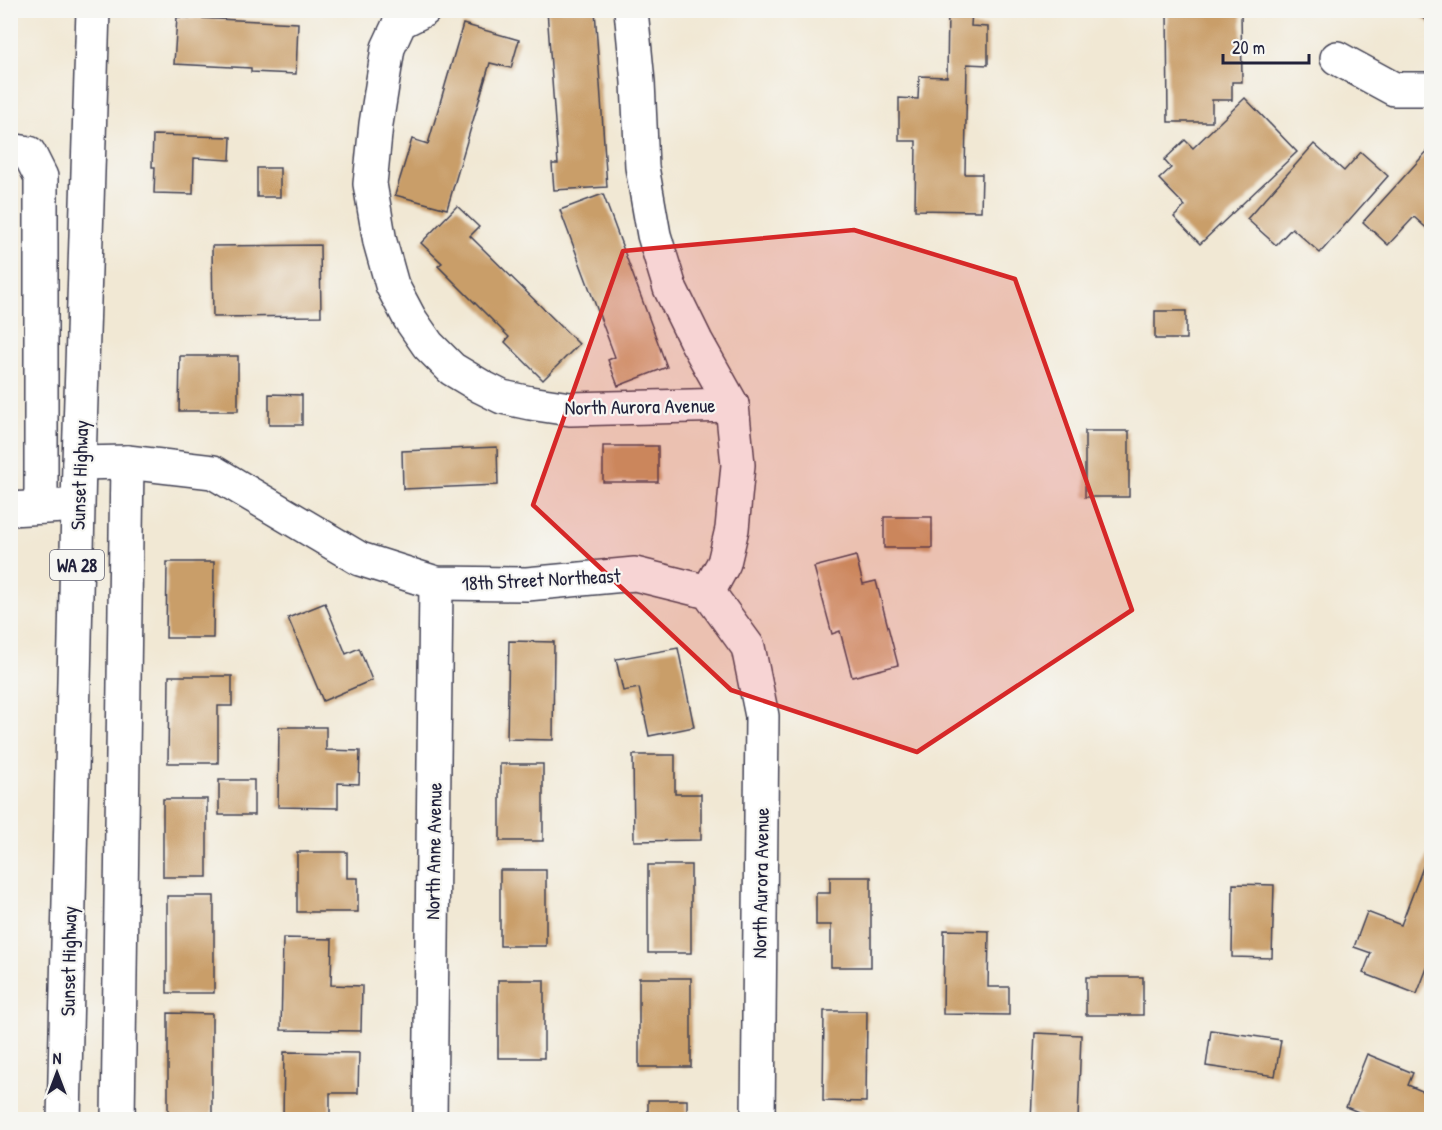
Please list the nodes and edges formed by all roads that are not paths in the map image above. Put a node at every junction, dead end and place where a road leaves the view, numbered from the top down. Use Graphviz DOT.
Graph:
graph roads {
  1 [pos="93,10"];
  2 [pos="424,10"];
  3 [pos="632,10"];
  4 [pos="1337,58"];
  5 [pos="1431,89"];
  6 [pos="10,150"];
  7 [pos="732,405"];
  8 [pos="127,462"];
  9 [pos="79,463"];
  10 [pos="78,505"];
  11 [pos="26,508"];
  12 [pos="436,583"];
  13 [pos="708,592"];
  14 [pos="64,1119"];
  15 [pos="118,1119"];
  16 [pos="430,1119"];
  17 [pos="758,1119"];
  1 -- 9 [label="main road, Sunset Highway / WA 28"];
  2 -- 7 [label="main road, North Aurora Avenue"];
  3 -- 7 [label="main road, North Aurora Avenue"];
  4 -- 5 [label="main road"];
  6 -- 11 [label="main road"];
  7 -- 13 [label="main road, North Aurora Avenue"];
  8 -- 9 [label="main road, 18th Street Northeast"];
  8 -- 12 [label="main road, 18th Street Northeast"];
  8 -- 15 [label="main road"];
  9 -- 10 [label="main road, Sunset Highway / WA 28"];
  10 -- 11 [label="main road"];
  10 -- 14 [label="main road, Sunset Highway / WA 28"];
  12 -- 13 [label="main road, 18th Street Northeast"];
  12 -- 16 [label="main road, North Anne Avenue"];
  13 -- 17 [label="main road, North Aurora Avenue"];
}
